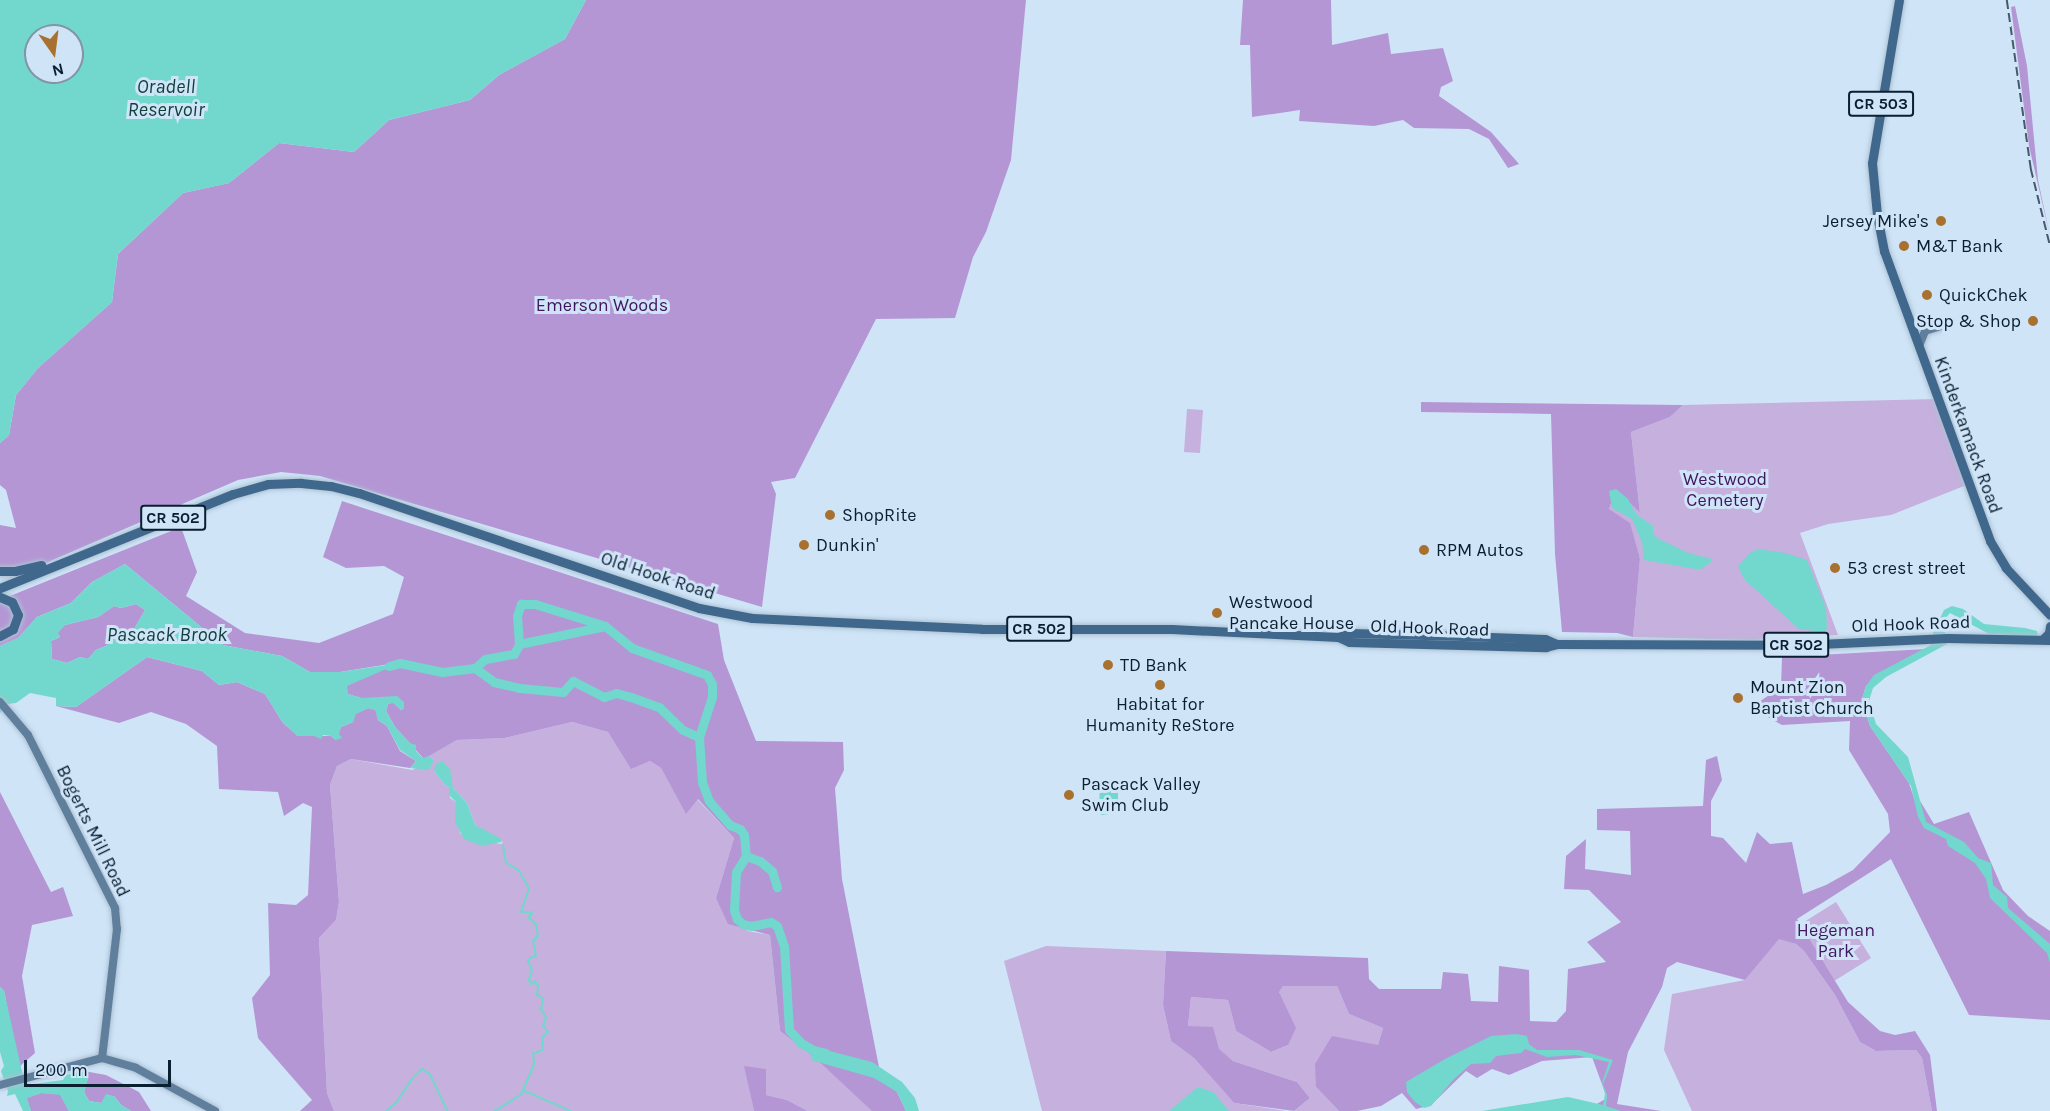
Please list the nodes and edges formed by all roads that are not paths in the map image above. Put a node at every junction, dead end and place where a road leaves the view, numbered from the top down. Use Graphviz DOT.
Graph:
graph roads {
  1 [pos="1899,0"];
  2 [pos="1943,325"];
  3 [pos="1919,351"];
  4 [pos="97,548"];
  5 [pos="0,571"];
  6 [pos="0,588"];
  7 [pos="0,597"];
  8 [pos="2049,613"];
  9 [pos="2050,625"];
  10 [pos="0,636"];
  11 [pos="2046,640"];
  12 [pos="2,705"];
  13 [pos="102,1058"];
  14 [pos="3,1084"];
  15 [pos="215,1111"];
  1 -- 3 [label="main road, Kinderkamack Road / CR 503"];
  2 -- 3 [label="street"];
  3 -- 8 [label="main road, Kinderkamack Road / CR 503"];
  4 -- 5 [label="main road"];
  4 -- 6 [label="main road, Old Hook Road / CR 502"];
  4 -- 11 [label="main road, Old Hook Road / CR 502"];
  7 -- 10 [label="main road"];
  8 -- 9 [label="main road"];
  9 -- 11 [label="main road"];
  12 -- 13 [label="street, Bogerts Mill Road"];
  13 -- 14 [label="street"];
  13 -- 15 [label="street"];
}
